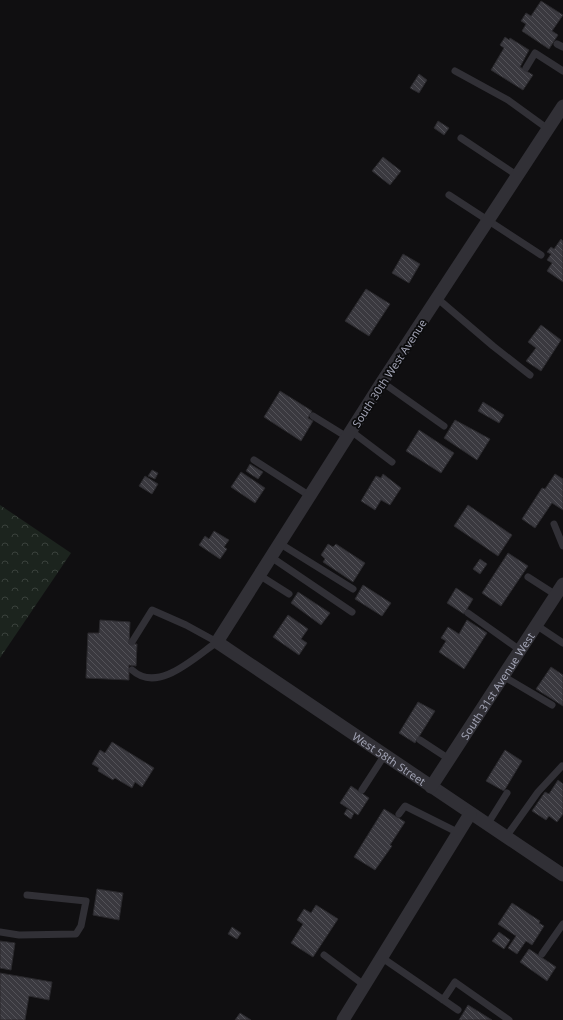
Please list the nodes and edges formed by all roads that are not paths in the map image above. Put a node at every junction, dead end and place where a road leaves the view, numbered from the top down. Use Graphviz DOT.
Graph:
graph roads {
  1 [pos="526,68"];
  2 [pos="455,71"];
  3 [pos="563,71"];
  4 [pos="563,106"];
  5 [pos="548,129"];
  6 [pos="461,138"];
  7 [pos="518,176"];
  8 [pos="449,195"];
  9 [pos="488,221"];
  10 [pos="541,256"];
  11 [pos="438,299"];
  12 [pos="530,375"];
  13 [pos="382,382"];
  14 [pos="313,416"];
  15 [pos="444,426"];
  16 [pos="349,434"];
  17 [pos="254,460"];
  18 [pos="392,462"];
  19 [pos="310,496"];
  20 [pos="554,524"];
  21 [pos="279,543"];
  22 [pos="563,546"];
  23 [pos="271,557"];
  24 [pos="259,575"];
  25 [pos="528,577"];
  26 [pos="354,589"];
  27 [pos="560,589"];
  28 [pos="289,594"];
  29 [pos="352,612"];
  30 [pos="468,613"];
  31 [pos="536,625"];
  32 [pos="132,642"];
  33 [pos="217,642"];
  34 [pos="563,643"];
  35 [pos="520,650"];
  36 [pos="132,670"];
  37 [pos="503,676"];
  38 [pos="552,706"];
  39 [pos="420,740"];
  40 [pos="384,756"];
  41 [pos="449,759"];
  42 [pos="562,766"];
  43 [pos="431,787"];
  44 [pos="362,790"];
  45 [pos="507,793"];
  46 [pos="399,814"];
  47 [pos="470,814"];
  48 [pos="487,825"];
  49 [pos="459,833"];
  50 [pos="506,837"];
  51 [pos="563,875"];
  52 [pos="27,895"];
  53 [pos="563,924"];
  54 [pos="0,932"];
  55 [pos="542,954"];
  56 [pos="324,955"];
  57 [pos="381,957"];
  58 [pos="364,985"];
  59 [pos="443,1000"];
  60 [pos="458,1010"];
  61 [pos="343,1020"];
  62 [pos="509,1020"];
  1 -- 3 [label="lane"];
  2 -- 5 [label="lane"];
  4 -- 5 [label="street, South 30th West Avenue"];
  5 -- 7 [label="street, South 30th West Avenue"];
  6 -- 7 [label="lane"];
  7 -- 9 [label="street, South 30th West Avenue"];
  8 -- 9 [label="lane"];
  9 -- 10 [label="lane"];
  9 -- 11 [label="street, South 30th West Avenue"];
  11 -- 12 [label="lane"];
  11 -- 13 [label="street, South 30th West Avenue"];
  13 -- 15 [label="lane"];
  13 -- 16 [label="street, South 30th West Avenue"];
  14 -- 16 [label="lane"];
  16 -- 18 [label="lane"];
  16 -- 19 [label="street, South 30th West Avenue"];
  17 -- 19 [label="lane"];
  19 -- 21 [label="street, South 30th West Avenue"];
  20 -- 22 [label="lane"];
  21 -- 23 [label="street, South 30th West Avenue"];
  21 -- 26 [label="lane"];
  23 -- 24 [label="street, South 30th West Avenue"];
  23 -- 29 [label="lane"];
  24 -- 28 [label="lane"];
  24 -- 33 [label="street, South 30th West Avenue"];
  25 -- 27 [label="lane"];
  27 -- 31 [label="street, South 31st Avenue West"];
  30 -- 35 [label="lane"];
  31 -- 34 [label="lane"];
  31 -- 35 [label="street, South 31st Avenue West"];
  32 -- 33 [label="lane"];
  33 -- 36 [label="lane"];
  33 -- 40 [label="street, West 58th Street"];
  35 -- 37 [label="street, South 31st Avenue West"];
  37 -- 38 [label="lane"];
  37 -- 41 [label="street, South 31st Avenue West"];
  39 -- 41 [label="lane"];
  40 -- 43 [label="street, West 58th Street"];
  40 -- 44 [label="lane"];
  41 -- 43 [label="street, South 31st Avenue West"];
  42 -- 50 [label="lane"];
  43 -- 47 [label="street, West 58th Street"];
  45 -- 48 [label="lane"];
  46 -- 49 [label="lane"];
  47 -- 48 [label="street, West 58th Street"];
  47 -- 49 [label="street"];
  48 -- 50 [label="street, West 58th Street"];
  49 -- 57 [label="street"];
  50 -- 51 [label="street, West 58th Street"];
  52 -- 54 [label="lane"];
  53 -- 55 [label="lane"];
  56 -- 58 [label="lane"];
  57 -- 58 [label="street"];
  57 -- 59 [label="lane"];
  58 -- 61 [label="street"];
  59 -- 60 [label="lane"];
  59 -- 62 [label="lane"];
}
